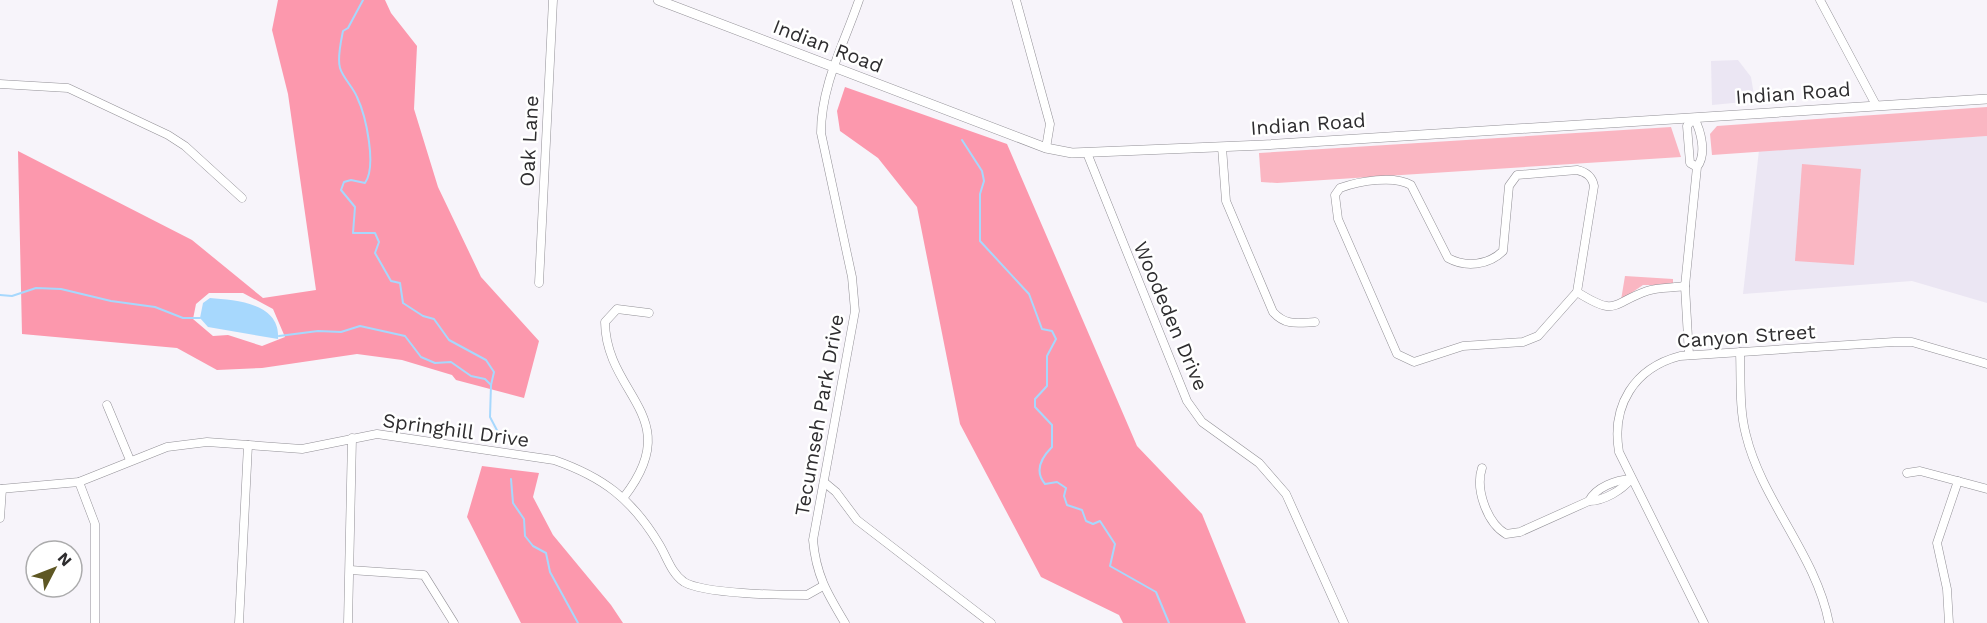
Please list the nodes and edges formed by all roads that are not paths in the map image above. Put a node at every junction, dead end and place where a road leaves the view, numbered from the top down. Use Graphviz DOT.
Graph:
graph roads {
  1 [pos="553,0"];
  2 [pos="658,0"];
  3 [pos="859,0"];
  4 [pos="1016,0"];
  5 [pos="1820,0"];
  6 [pos="833,67"];
  7 [pos="0,84"];
  8 [pos="1987,99"];
  9 [pos="1876,105"];
  10 [pos="1694,118"];
  11 [pos="1222,147"];
  12 [pos="1046,148"];
  13 [pos="1087,153"];
  14 [pos="1697,167"];
  15 [pos="242,198"];
  16 [pos="539,283"];
  17 [pos="1685,286"];
  18 [pos="1577,292"];
  19 [pos="649,313"];
  20 [pos="1315,322"];
  21 [pos="1740,352"];
  22 [pos="1689,355"];
  23 [pos="1987,364"];
  24 [pos="107,405"];
  25 [pos="352,438"];
  26 [pos="248,446"];
  27 [pos="130,460"];
  28 [pos="1482,468"];
  29 [pos="1907,473"];
  30 [pos="1631,479"];
  31 [pos="1958,481"];
  32 [pos="79,482"];
  33 [pos="824,482"];
  34 [pos="1,489"];
  35 [pos="1987,489"];
  36 [pos="624,497"];
  37 [pos="0,518"];
  38 [pos="350,570"];
  39 [pos="823,586"];
  40 [pos="95,623"];
  41 [pos="239,623"];
  42 [pos="348,623"];
  43 [pos="454,623"];
  44 [pos="845,623"];
  45 [pos="991,623"];
  46 [pos="1344,623"];
  47 [pos="1704,623"];
  48 [pos="1829,623"];
  49 [pos="1949,623"];
  1 -- 16 [label="street, Oak Lane"];
  2 -- 6 [label="street, Indian Road"];
  3 -- 6 [label="street, Tecumseh Park Drive"];
  4 -- 12 [label="street"];
  5 -- 9 [label="street"];
  6 -- 12 [label="street, Indian Road"];
  6 -- 33 [label="street, Tecumseh Park Drive"];
  7 -- 15 [label="street"];
  8 -- 9 [label="street, Indian Road"];
  9 -- 10 [label="street, Indian Road"];
  10 -- 11 [label="street, Indian Road"];
  10 -- 14 [label="street"];
  10 -- 14 [label="street"];
  11 -- 13 [label="street, Indian Road"];
  11 -- 20 [label="street"];
  12 -- 13 [label="street, Indian Road"];
  13 -- 46 [label="street, Woodeden Drive"];
  14 -- 17 [label="street"];
  17 -- 18 [label="street"];
  17 -- 22 [label="street"];
  18 -- 18 [label="street"];
  19 -- 36 [label="street"];
  21 -- 22 [label="street, Canyon Street"];
  21 -- 23 [label="street, Canyon Street"];
  21 -- 48 [label="street"];
  22 -- 30 [label="street, Canyon Street"];
  24 -- 27 [label="street"];
  25 -- 26 [label="street, Springhill Drive"];
  25 -- 36 [label="street, Springhill Drive"];
  25 -- 38 [label="street"];
  26 -- 27 [label="street, Springhill Drive"];
  26 -- 41 [label="street"];
  27 -- 32 [label="street, Springhill Drive"];
  28 -- 30 [label="street"];
  29 -- 31 [label="street"];
  30 -- 47 [label="street, Canyon Street"];
  31 -- 35 [label="street"];
  31 -- 49 [label="street"];
  32 -- 34 [label="street, Springhill Drive"];
  32 -- 40 [label="street"];
  33 -- 39 [label="street, Tecumseh Park Drive"];
  33 -- 45 [label="street"];
  34 -- 37 [label="street"];
  36 -- 39 [label="street, Springhill Drive"];
  38 -- 42 [label="street"];
  38 -- 43 [label="street"];
  39 -- 44 [label="street, Tecumseh Park Drive"];
}
